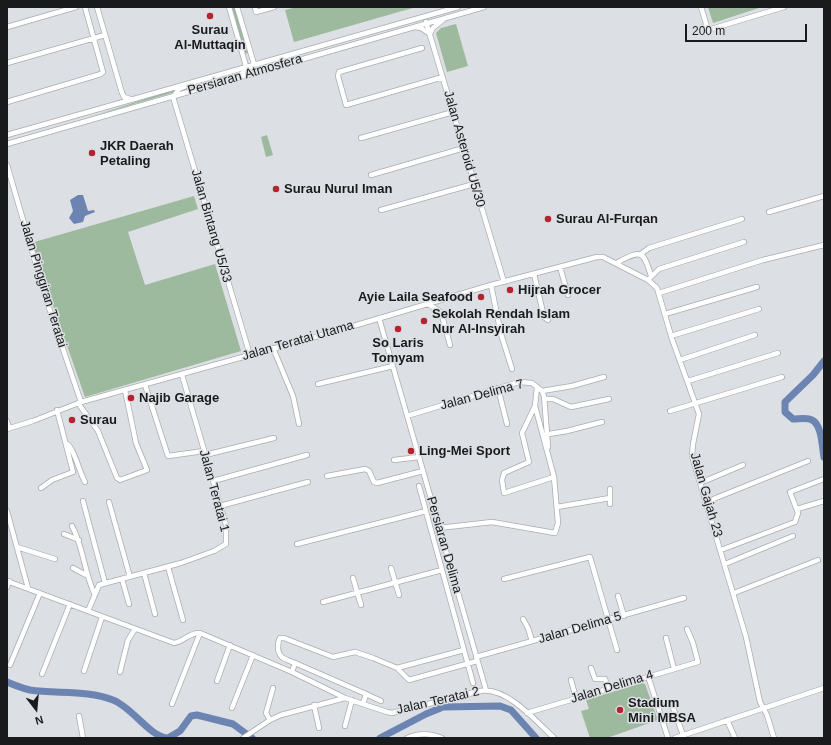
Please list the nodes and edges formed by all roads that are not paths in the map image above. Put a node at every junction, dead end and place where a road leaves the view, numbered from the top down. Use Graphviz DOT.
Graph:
graph roads {
  1 [pos="76,7"];
  2 [pos="85,7"];
  3 [pos="97,7"];
  4 [pos="229,7"];
  5 [pos="237,7"];
  6 [pos="274,7"];
  7 [pos="458,7"];
  8 [pos="484,7"];
  9 [pos="701,7"];
  10 [pos="784,7"];
  11 [pos="256,10"];
  12 [pos="425,16"];
  13 [pos="446,17"];
  14 [pos="427,23"];
  15 [pos="7,26"];
  16 [pos="413,27"];
  17 [pos="430,34"];
  18 [pos="105,35"];
  19 [pos="94,39"];
  20 [pos="422,48"];
  21 [pos="293,62"];
  22 [pos="7,63"];
  23 [pos="254,64"];
  24 [pos="246,66"];
  25 [pos="251,69"];
  26 [pos="206,77"];
  27 [pos="443,77"];
  28 [pos="217,82"];
  29 [pos="122,93"];
  30 [pos="173,96"];
  31 [pos="134,99"];
  32 [pos="7,102"];
  33 [pos="114,104"];
  34 [pos="453,112"];
  35 [pos="86,117"];
  36 [pos="7,135"];
  37 [pos="361,138"];
  38 [pos="7,144"];
  39 [pos="464,148"];
  40 [pos="7,165"];
  41 [pos="371,174"];
  42 [pos="474,184"];
  43 [pos="824,196"];
  44 [pos="381,210"];
  45 [pos="769,212"];
  46 [pos="742,219"];
  47 [pos="744,242"];
  48 [pos="824,245"];
  49 [pos="641,254"];
  50 [pos="590,258"];
  51 [pos="616,264"];
  52 [pos="560,267"];
  53 [pos="534,274"];
  54 [pos="650,278"];
  55 [pos="504,282"];
  56 [pos="491,285"];
  57 [pos="757,286"];
  58 [pos="659,293"];
  59 [pos="568,295"];
  60 [pos="428,304"];
  61 [pos="759,310"];
  62 [pos="665,314"];
  63 [pos="379,318"];
  64 [pos="548,320"];
  65 [pos="755,335"];
  66 [pos="672,336"];
  67 [pos="450,345"];
  68 [pos="273,348"];
  69 [pos="778,353"];
  70 [pos="250,355"];
  71 [pos="680,360"];
  72 [pos="393,366"];
  73 [pos="512,369"];
  74 [pos="182,375"];
  75 [pos="604,377"];
  76 [pos="782,377"];
  77 [pos="688,381"];
  78 [pos="318,384"];
  79 [pos="145,385"];
  80 [pos="537,387"];
  81 [pos="498,388"];
  82 [pos="125,390"];
  83 [pos="542,391"];
  84 [pos="545,399"];
  85 [pos="609,399"];
  86 [pos="80,403"];
  87 [pos="696,404"];
  88 [pos="535,406"];
  89 [pos="57,410"];
  90 [pos="670,411"];
  91 [pos="407,416"];
  92 [pos="7,421"];
  93 [pos="602,422"];
  94 [pos="299,424"];
  95 [pos="507,424"];
  96 [pos="8,429"];
  97 [pos="548,434"];
  98 [pos="274,438"];
  99 [pos="67,444"];
  100 [pos="548,452"];
  101 [pos="205,453"];
  102 [pos="308,455"];
  103 [pos="419,457"];
  104 [pos="394,460"];
  105 [pos="808,461"];
  106 [pos="743,465"];
  107 [pos="423,472"];
  108 [pos="327,476"];
  109 [pos="554,477"];
  110 [pos="824,479"];
  111 [pos="213,481"];
  112 [pos="84,482"];
  113 [pos="308,482"];
  114 [pos="700,483"];
  115 [pos="419,486"];
  116 [pos="41,488"];
  117 [pos="610,489"];
  118 [pos="610,498"];
  119 [pos="83,501"];
  120 [pos="824,501"];
  121 [pos="110,502"];
  122 [pos="706,502"];
  123 [pos="610,504"];
  124 [pos="220,506"];
  125 [pos="557,507"];
  126 [pos="797,509"];
  127 [pos="7,511"];
  128 [pos="426,511"];
  129 [pos="72,526"];
  130 [pos="439,528"];
  131 [pos="64,534"];
  132 [pos="793,536"];
  133 [pos="79,540"];
  134 [pos="297,544"];
  135 [pos="17,547"];
  136 [pos="721,550"];
  137 [pos="55,559"];
  138 [pos="818,560"];
  139 [pos="726,564"];
  140 [pos="168,567"];
  141 [pos="73,568"];
  142 [pos="391,568"];
  143 [pos="442,570"];
  144 [pos="144,574"];
  145 [pos="86,575"];
  146 [pos="130,577"];
  147 [pos="353,578"];
  148 [pos="122,579"];
  149 [pos="504,579"];
  150 [pos="8,581"];
  151 [pos="395,582"];
  152 [pos="105,583"];
  153 [pos="7,587"];
  154 [pos="28,588"];
  155 [pos="357,592"];
  156 [pos="40,593"];
  157 [pos="734,593"];
  158 [pos="399,595"];
  159 [pos="94,596"];
  160 [pos="618,596"];
  161 [pos="684,598"];
  162 [pos="323,602"];
  163 [pos="70,604"];
  164 [pos="129,604"];
  165 [pos="361,605"];
  166 [pos="88,611"];
  167 [pos="155,614"];
  168 [pos="624,616"];
  169 [pos="102,617"];
  170 [pos="523,619"];
  171 [pos="183,620"];
  172 [pos="608,620"];
  173 [pos="135,629"];
  174 [pos="687,629"];
  175 [pos="200,633"];
  176 [pos="666,638"];
  177 [pos="532,641"];
  178 [pos="230,645"];
  179 [pos="464,650"];
  180 [pos="617,650"];
  181 [pos="253,655"];
  182 [pos="477,659"];
  183 [pos="295,663"];
  184 [pos="468,664"];
  185 [pos="10,665"];
  186 [pos="397,668"];
  187 [pos="591,668"];
  188 [pos="674,669"];
  189 [pos="84,671"];
  190 [pos="120,672"];
  191 [pos="292,672"];
  192 [pos="42,674"];
  193 [pos="648,676"];
  194 [pos="571,680"];
  195 [pos="217,681"];
  196 [pos="473,683"];
  197 [pos="273,688"];
  198 [pos="608,688"];
  199 [pos="824,688"];
  200 [pos="486,690"];
  201 [pos="366,694"];
  202 [pos="345,698"];
  203 [pos="576,698"];
  204 [pos="352,700"];
  205 [pos="381,701"];
  206 [pos="671,702"];
  207 [pos="172,704"];
  208 [pos="363,704"];
  209 [pos="314,705"];
  210 [pos="232,708"];
  211 [pos="763,708"];
  212 [pos="527,713"];
  213 [pos="79,716"];
  214 [pos="270,720"];
  215 [pos="727,720"];
  216 [pos="345,726"];
  217 [pos="319,728"];
  218 [pos="683,735"];
  219 [pos="552,737"];
  220 [pos="83,738"];
  221 [pos="243,738"];
  222 [pos="407,738"];
  223 [pos="442,738"];
  224 [pos="668,738"];
  225 [pos="676,738"];
  226 [pos="735,738"];
  227 [pos="774,738"];
  1 -- 15 [label="street"];
  2 -- 19 [label="street"];
  3 -- 18 [label="street"];
  4 -- 24 [label="street"];
  5 -- 23 [label="street"];
  6 -- 11 [label="street"];
  7 -- 12 [label="street, Persiaran Atmosfera"];
  8 -- 13 [label="street, Persiaran Atmosfera"];
  9 -- 10 [label="street"];
  12 -- 14 [label="street, Jalan Asteroid U5/30"];
  12 -- 23 [label="street, Persiaran Atmosfera"];
  13 -- 14 [label="street, Persiaran Atmosfera"];
  13 -- 17 [label="street"];
  14 -- 16 [label="street, Persiaran Atmosfera"];
  14 -- 17 [label="street, Jalan Asteroid U5/30"];
  16 -- 17 [label="street"];
  16 -- 21 [label="street, Persiaran Atmosfera"];
  17 -- 27 [label="street, Jalan Asteroid U5/30"];
  18 -- 19 [label="street"];
  18 -- 29 [label="street"];
  19 -- 22 [label="street"];
  19 -- 32 [label="street"];
  20 -- 27 [label="street"];
  21 -- 25 [label="street"];
  21 -- 28 [label="street, Persiaran Atmosfera"];
  23 -- 24 [label="street, Persiaran Atmosfera"];
  23 -- 25 [label="street"];
  24 -- 25 [label="street"];
  24 -- 26 [label="street, Persiaran Atmosfera"];
  25 -- 28 [label="street"];
  26 -- 30 [label="street"];
  26 -- 31 [label="street, Persiaran Atmosfera"];
  27 -- 34 [label="street, Jalan Asteroid U5/30"];
  28 -- 30 [label="street, Persiaran Atmosfera"];
  29 -- 31 [label="street"];
  29 -- 33 [label="street"];
  30 -- 35 [label="street, Persiaran Atmosfera"];
  30 -- 70 [label="street, Jalan Bintang U5/33"];
  31 -- 33 [label="street, Persiaran Atmosfera"];
  33 -- 35 [label="street, Persiaran Atmosfera"];
  34 -- 37 [label="street"];
  34 -- 39 [label="street, Jalan Asteroid U5/30"];
  35 -- 36 [label="street"];
  35 -- 38 [label="street"];
  39 -- 41 [label="street"];
  39 -- 42 [label="street, Jalan Asteroid U5/30"];
  40 -- 86 [label="street, Jalan Pinggiran Teratai"];
  42 -- 44 [label="street"];
  42 -- 55 [label="street, Jalan Asteroid U5/30"];
  43 -- 45 [label="street"];
  46 -- 49 [label="street"];
  47 -- 54 [label="street"];
  48 -- 58 [label="street"];
  49 -- 51 [label="street"];
  49 -- 54 [label="street"];
  50 -- 51 [label="street, Jalan Gajah 23"];
  50 -- 52 [label="street, Jalan Teratai Utama"];
  51 -- 54 [label="street, Jalan Gajah 23"];
  52 -- 53 [label="street, Jalan Teratai Utama"];
  52 -- 59 [label="street"];
  53 -- 55 [label="street, Jalan Teratai Utama"];
  53 -- 64 [label="street"];
  54 -- 58 [label="street, Jalan Gajah 23"];
  55 -- 56 [label="street, Jalan Teratai Utama"];
  56 -- 60 [label="street, Jalan Teratai Utama"];
  56 -- 73 [label="street"];
  57 -- 62 [label="street"];
  58 -- 62 [label="street, Jalan Gajah 23"];
  60 -- 63 [label="street, Jalan Teratai Utama"];
  60 -- 67 [label="street"];
  61 -- 66 [label="street"];
  62 -- 66 [label="street, Jalan Gajah 23"];
  63 -- 68 [label="street, Jalan Teratai Utama"];
  63 -- 72 [label="street, Persiaran Delima"];
  65 -- 71 [label="street"];
  66 -- 71 [label="street, Jalan Gajah 23"];
  68 -- 70 [label="street, Jalan Teratai Utama"];
  68 -- 94 [label="street"];
  69 -- 77 [label="street"];
  70 -- 74 [label="street, Jalan Teratai Utama"];
  71 -- 77 [label="street, Jalan Gajah 23"];
  72 -- 78 [label="street"];
  72 -- 91 [label="street, Persiaran Delima"];
  74 -- 79 [label="street, Jalan Teratai Utama"];
  74 -- 101 [label="street, Jalan Teratai 1"];
  75 -- 83 [label="street"];
  76 -- 87 [label="street"];
  77 -- 87 [label="street, Jalan Gajah 23"];
  79 -- 82 [label="street, Jalan Teratai Utama"];
  79 -- 101 [label="street"];
  80 -- 81 [label="street, Jalan Delima 7"];
  80 -- 83 [label="street, Jalan Delima 7"];
  80 -- 88 [label="street"];
  81 -- 91 [label="street, Jalan Delima 7"];
  81 -- 95 [label="street"];
  82 -- 86 [label="street, Jalan Teratai Utama"];
  82 -- 86 [label="street, Jalan Pinggiran Teratai"];
  83 -- 84 [label="street, Jalan Delima 7"];
  84 -- 85 [label="street"];
  84 -- 97 [label="street, Jalan Delima 7"];
  86 -- 89 [label="street, Jalan Teratai Utama"];
  87 -- 90 [label="street"];
  87 -- 114 [label="street, Jalan Gajah 23"];
  88 -- 100 [label="street"];
  88 -- 109 [label="street"];
  89 -- 96 [label="street, Jalan Teratai Utama"];
  89 -- 99 [label="street"];
  91 -- 103 [label="street, Persiaran Delima"];
  92 -- 96 [label="street"];
  93 -- 97 [label="street"];
  97 -- 100 [label="street, Jalan Delima 7"];
  98 -- 101 [label="street"];
  99 -- 112 [label="street"];
  99 -- 116 [label="street"];
  100 -- 109 [label="street"];
  101 -- 111 [label="street, Jalan Teratai 1"];
  102 -- 111 [label="street"];
  103 -- 104 [label="street"];
  103 -- 107 [label="street, Persiaran Delima"];
  105 -- 122 [label="street"];
  106 -- 114 [label="street"];
  107 -- 108 [label="street"];
  107 -- 130 [label="street, Persiaran Delima"];
  109 -- 125 [label="street"];
  110 -- 126 [label="street"];
  111 -- 124 [label="street, Jalan Teratai 1"];
  113 -- 124 [label="street"];
  114 -- 122 [label="street, Jalan Gajah 23"];
  115 -- 128 [label="street"];
  117 -- 118 [label="street"];
  118 -- 123 [label="street"];
  118 -- 125 [label="street"];
  119 -- 152 [label="street"];
  120 -- 126 [label="street"];
  121 -- 146 [label="street"];
  122 -- 136 [label="street, Jalan Gajah 23"];
  124 -- 140 [label="street, Jalan Teratai 1"];
  125 -- 130 [label="street"];
  126 -- 136 [label="street"];
  127 -- 135 [label="street"];
  128 -- 134 [label="street"];
  128 -- 143 [label="street"];
  129 -- 133 [label="street"];
  130 -- 182 [label="street, Persiaran Delima"];
  131 -- 133 [label="street"];
  132 -- 139 [label="street"];
  133 -- 145 [label="street"];
  135 -- 137 [label="street"];
  135 -- 154 [label="street"];
  136 -- 139 [label="street, Jalan Gajah 23"];
  138 -- 157 [label="street"];
  139 -- 157 [label="street, Jalan Gajah 23"];
  140 -- 144 [label="street, Jalan Teratai 1"];
  140 -- 171 [label="street"];
  141 -- 145 [label="street"];
  142 -- 151 [label="street"];
  143 -- 151 [label="street"];
  143 -- 179 [label="street"];
  144 -- 146 [label="street, Jalan Teratai 1"];
  144 -- 167 [label="street"];
  145 -- 159 [label="street"];
  146 -- 148 [label="street, Jalan Teratai 1"];
  147 -- 155 [label="street"];
  148 -- 152 [label="street, Jalan Teratai 1"];
  148 -- 164 [label="street"];
  149 -- 172 [label="street"];
  150 -- 153 [label="street"];
  150 -- 154 [label="street"];
  151 -- 155 [label="street"];
  151 -- 158 [label="street"];
  152 -- 159 [label="street"];
  154 -- 156 [label="street"];
  155 -- 162 [label="street"];
  155 -- 165 [label="street"];
  156 -- 163 [label="street"];
  156 -- 185 [label="street"];
  157 -- 211 [label="street, Jalan Gajah 23"];
  159 -- 166 [label="street"];
  160 -- 168 [label="street"];
  161 -- 168 [label="street, Jalan Delima 5"];
  163 -- 166 [label="street"];
  163 -- 192 [label="street"];
  166 -- 169 [label="street"];
  168 -- 172 [label="street, Jalan Delima 5"];
  169 -- 173 [label="street"];
  169 -- 189 [label="street"];
  170 -- 177 [label="street"];
  172 -- 177 [label="street, Jalan Delima 5"];
  172 -- 180 [label="street"];
  173 -- 175 [label="street"];
  173 -- 190 [label="street"];
  174 -- 188 [label="street, Jalan Delima 4"];
  175 -- 178 [label="street, Jalan Teratai 2"];
  175 -- 207 [label="street"];
  176 -- 188 [label="street"];
  177 -- 182 [label="street, Jalan Delima 5"];
  178 -- 181 [label="street, Jalan Teratai 2"];
  178 -- 195 [label="street"];
  179 -- 184 [label="street"];
  179 -- 186 [label="street"];
  181 -- 191 [label="street, Jalan Teratai 2"];
  181 -- 210 [label="street"];
  182 -- 184 [label="street, Jalan Delima 5"];
  182 -- 200 [label="street, Persiaran Delima"];
  183 -- 186 [label="street"];
  183 -- 191 [label="street"];
  183 -- 201 [label="street"];
  184 -- 186 [label="street, Jalan Delima 5"];
  184 -- 196 [label="street"];
  187 -- 198 [label="street"];
  188 -- 193 [label="street, Jalan Delima 4"];
  191 -- 202 [label="street, Jalan Teratai 2"];
  193 -- 198 [label="street, Jalan Delima 4"];
  193 -- 224 [label="street"];
  194 -- 203 [label="street"];
  197 -- 214 [label="street"];
  198 -- 203 [label="street, Jalan Delima 4"];
  199 -- 211 [label="street"];
  200 -- 208 [label="street, Jalan Teratai 2"];
  200 -- 212 [label="street"];
  201 -- 205 [label="street"];
  201 -- 208 [label="street"];
  202 -- 204 [label="street, Jalan Teratai 2"];
  202 -- 209 [label="street"];
  203 -- 212 [label="street, Jalan Delima 4"];
  204 -- 208 [label="street, Jalan Teratai 2"];
  204 -- 216 [label="street"];
  206 -- 218 [label="street"];
  209 -- 214 [label="street"];
  209 -- 217 [label="street"];
  211 -- 215 [label="street"];
  211 -- 227 [label="street, Jalan Gajah 23"];
  212 -- 219 [label="street"];
  213 -- 220 [label="street"];
  214 -- 221 [label="street"];
  215 -- 218 [label="street"];
  215 -- 226 [label="street"];
  218 -- 225 [label="street"];
  222 -- 223 [label="street"];
}
